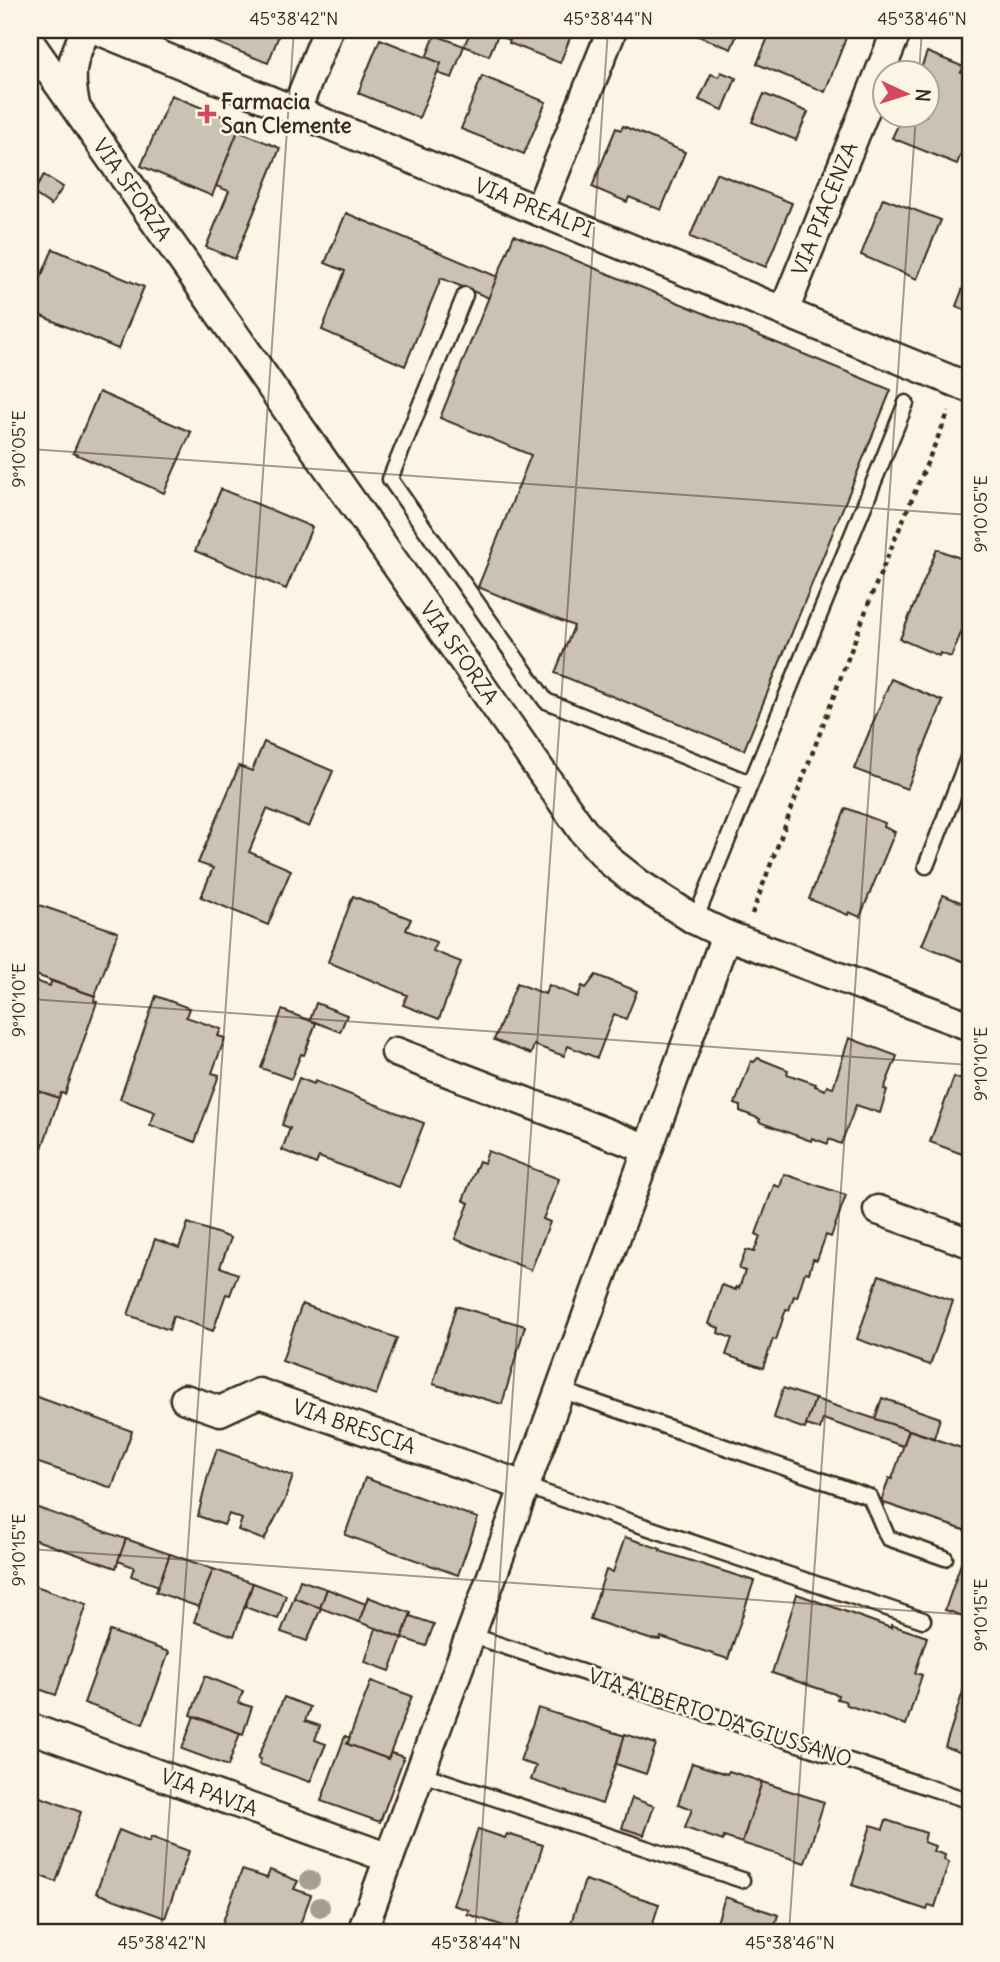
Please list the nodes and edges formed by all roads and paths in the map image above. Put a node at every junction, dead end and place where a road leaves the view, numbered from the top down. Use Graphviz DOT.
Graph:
graph roads {
  1 [pos="86,30"];
  2 [pos="98,30"];
  3 [pos="328,30"];
  4 [pos="612,30"];
  5 [pos="897,30"];
  6 [pos="30,43"];
  7 [pos="296,110"];
  8 [pos="81,117"];
  9 [pos="539,211"];
  10 [pos="465,295"];
  11 [pos="784,311"];
  12 [pos="965,386"];
  13 [pos="906,402"];
  14 [pos="970,753"];
  15 [pos="750,783"];
  16 [pos="926,866"];
  17 [pos="695,920"];
  18 [pos="734,938"];
  19 [pos="970,1026"];
  20 [pos="396,1052"];
  21 [pos="648,1149"];
  22 [pos="878,1210"];
  23 [pos="970,1243"];
  24 [pos="560,1390"];
  25 [pos="185,1399"];
  26 [pos="524,1486"];
  27 [pos="945,1558"];
  28 [pos="923,1620"];
  29 [pos="470,1635"];
  30 [pos="30,1728"];
  31 [pos="419,1773"];
  32 [pos="970,1801"];
  33 [pos="389,1858"];
  34 [pos="742,1880"];
  35 [pos="362,1932"];
  1 -- 8 [label="street, VIA SFORZA"];
  2 -- 7 [label="street, VIA PREALPI"];
  3 -- 7 [label="street"];
  4 -- 9 [label="street"];
  5 -- 11 [label="street, VIA PIACENZA"];
  6 -- 8 [label="street, VIA SFORZA"];
  7 -- 9 [label="street, VIA PREALPI"];
  8 -- 17 [label="street, VIA SFORZA"];
  9 -- 11 [label="street, VIA PREALPI"];
  10 -- 15 [label="lane"];
  11 -- 12 [label="street, VIA PREALPI"];
  12 -- 18 [label="path"];
  13 -- 15 [label="lane"];
  14 -- 16 [label="lane"];
  15 -- 17 [label="lane"];
  17 -- 18 [label="street, VIA SFORZA"];
  18 -- 19 [label="street, VIA SFORZA"];
  18 -- 21 [label="street"];
  20 -- 21 [label="street"];
  21 -- 24 [label="street"];
  22 -- 23 [label="street"];
  24 -- 26 [label="street"];
  24 -- 27 [label="lane"];
  25 -- 26 [label="street, VIA BRESCIA"];
  26 -- 28 [label="lane"];
  26 -- 29 [label="street"];
  29 -- 31 [label="street"];
  29 -- 32 [label="lane, VIA ALBERTO DA GIUSSANO"];
  30 -- 33 [label="street, VIA PAVIA"];
  31 -- 33 [label="street"];
  31 -- 34 [label="lane"];
  33 -- 35 [label="street"];
}
